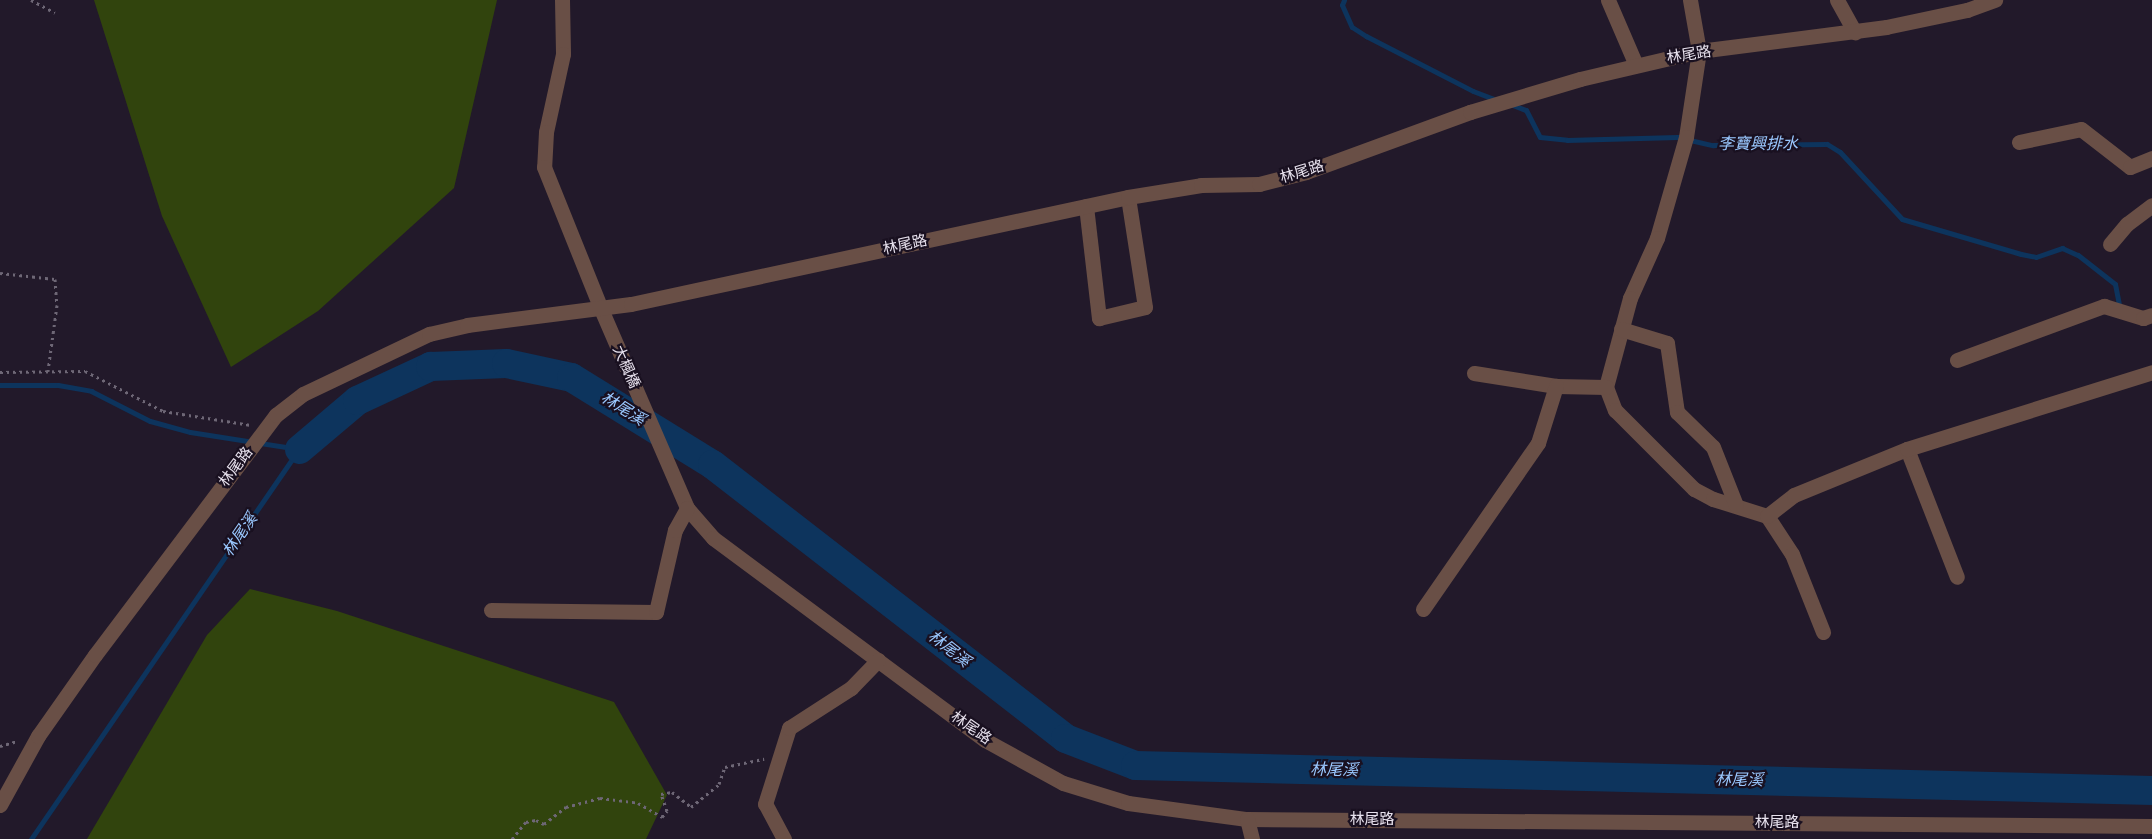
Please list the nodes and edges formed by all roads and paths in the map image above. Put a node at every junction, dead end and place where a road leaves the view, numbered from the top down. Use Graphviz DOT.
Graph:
graph roads {
  1 [pos="31,0"];
  2 [pos="562,0"];
  3 [pos="1608,0"];
  4 [pos="1690,0"];
  5 [pos="1837,0"];
  6 [pos="1995,0"];
  7 [pos="55,13"];
  8 [pos="1855,32"];
  9 [pos="1699,52"];
  10 [pos="1636,65"];
  11 [pos="2019,142"];
  12 [pos="2152,158"];
  13 [pos="1128,197"];
  14 [pos="2152,205"];
  15 [pos="1086,206"];
  16 [pos="2110,244"];
  17 [pos="0,274"];
  18 [pos="600,309"];
  19 [pos="2152,316"];
  20 [pos="1621,329"];
  21 [pos="1957,360"];
  22 [pos="48,371"];
  23 [pos="0,372"];
  24 [pos="2152,372"];
  25 [pos="1474,373"];
  26 [pos="1556,386"];
  27 [pos="1606,387"];
  28 [pos="266,428"];
  29 [pos="1906,449"];
  30 [pos="1736,505"];
  31 [pos="688,508"];
  32 [pos="1766,516"];
  33 [pos="1957,577"];
  34 [pos="1423,609"];
  35 [pos="491,610"];
  36 [pos="1822,632"];
  37 [pos="878,660"];
  38 [pos="784,739"];
  39 [pos="0,806"];
  40 [pos="1247,819"];
  41 [pos="2152,826"];
  42 [pos="512,839"];
  43 [pos="784,839"];
  44 [pos="1252,839"];
  1 -- 7 [label="path"];
  2 -- 18 [label="street"];
  3 -- 10 [label="street"];
  4 -- 9 [label="street"];
  5 -- 8 [label="street"];
  6 -- 8 [label="street, 林尾路"];
  8 -- 9 [label="street, 林尾路"];
  9 -- 10 [label="street, 林尾路"];
  9 -- 20 [label="street"];
  10 -- 13 [label="street, 林尾路"];
  11 -- 12 [label="street"];
  13 -- 15 [label="street, 林尾路"];
  13 -- 15 [label="street"];
  14 -- 16 [label="street"];
  15 -- 18 [label="street, 林尾路"];
  17 -- 22 [label="path"];
  18 -- 28 [label="street, 林尾路"];
  18 -- 31 [label="street, 大楓橋"];
  19 -- 21 [label="street"];
  20 -- 27 [label="street"];
  20 -- 30 [label="street"];
  22 -- 23 [label="path"];
  22 -- 28 [label="path"];
  24 -- 29 [label="street"];
  25 -- 26 [label="street"];
  26 -- 27 [label="street"];
  26 -- 34 [label="street"];
  27 -- 30 [label="street"];
  28 -- 39 [label="street, 林尾路"];
  29 -- 32 [label="street"];
  29 -- 33 [label="street"];
  30 -- 32 [label="street"];
  31 -- 35 [label="street"];
  31 -- 37 [label="street, 林尾路"];
  32 -- 36 [label="street"];
  37 -- 38 [label="street"];
  37 -- 40 [label="street, 林尾路"];
  38 -- 42 [label="path"];
  38 -- 43 [label="street"];
  40 -- 41 [label="street, 林尾路"];
  40 -- 44 [label="street"];
}
